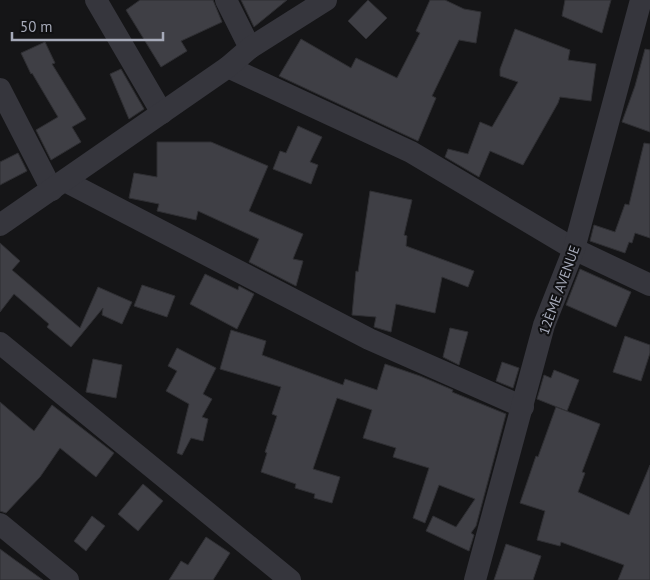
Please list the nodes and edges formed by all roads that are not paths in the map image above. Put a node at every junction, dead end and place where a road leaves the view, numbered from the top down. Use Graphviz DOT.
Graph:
graph roads {
  1 [pos="96,0"];
  2 [pos="226,0"];
  3 [pos="326,0"];
  4 [pos="642,0"];
  5 [pos="250,48"];
  6 [pos="228,67"];
  7 [pos="0,89"];
  8 [pos="162,112"];
  9 [pos="58,185"];
  10 [pos="0,226"];
  11 [pos="574,249"];
  12 [pos="650,285"];
  13 [pos="0,343"];
  14 [pos="523,407"];
  15 [pos="0,524"];
  16 [pos="68,580"];
  17 [pos="290,580"];
  18 [pos="475,580"];
  1 -- 8 [label="street"];
  2 -- 5 [label="street"];
  3 -- 5 [label="street"];
  4 -- 11 [label="street, 12ÈME AVENUE"];
  5 -- 6 [label="street"];
  6 -- 8 [label="street"];
  6 -- 11 [label="street"];
  7 -- 9 [label="street"];
  8 -- 9 [label="street"];
  9 -- 10 [label="street"];
  9 -- 14 [label="street"];
  11 -- 12 [label="street"];
  11 -- 14 [label="street, 12ÈME AVENUE"];
  13 -- 17 [label="street"];
  14 -- 18 [label="street, 12ÈME AVENUE"];
  15 -- 16 [label="street"];
}
